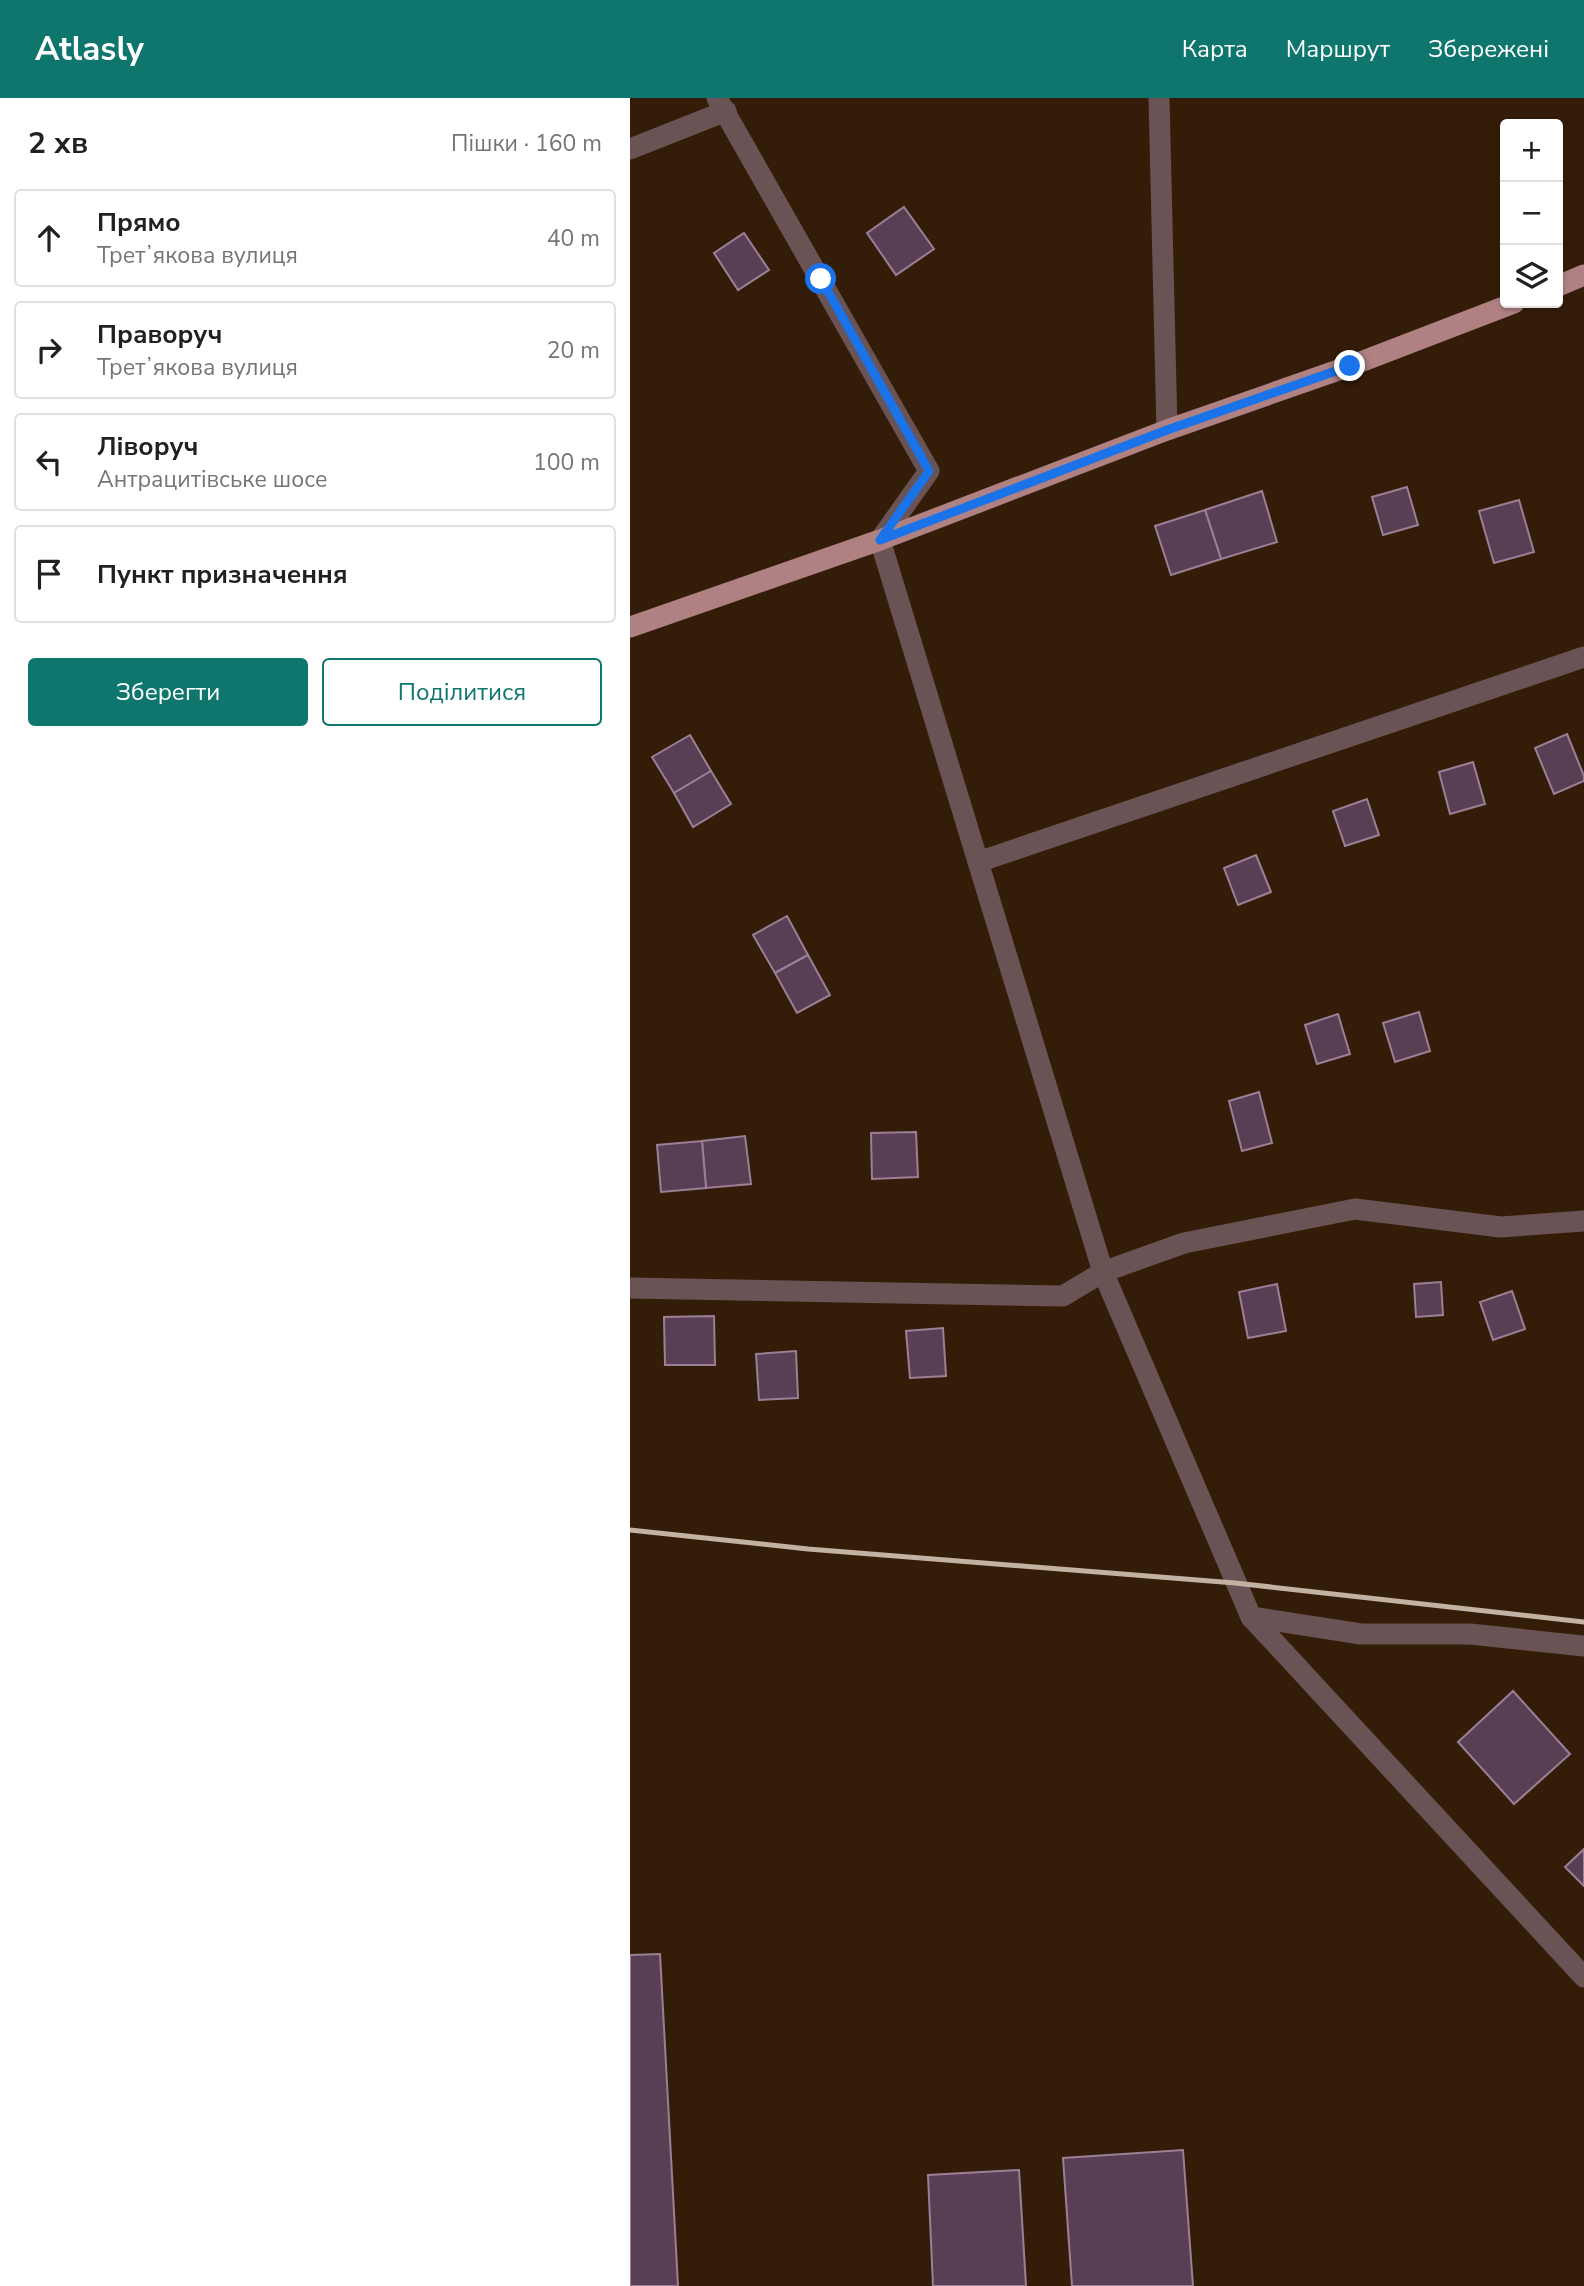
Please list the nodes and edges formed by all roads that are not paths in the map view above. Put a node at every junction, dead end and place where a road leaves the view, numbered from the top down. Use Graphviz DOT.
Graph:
graph roads {
  1 [pos="1159,98"];
  2 [pos="722,105"];
  3 [pos="630,149"];
  4 [pos="1584,275"];
  5 [pos="1563,284"];
  6 [pos="1501,308"];
  7 [pos="1167,430"];
  8 [pos="880,540"];
  9 [pos="630,627"];
  10 [pos="1584,657"];
  11 [pos="978,862"];
  12 [pos="1584,1221"];
  13 [pos="1103,1272"];
  14 [pos="630,1288"];
  15 [pos="1251,1617"];
  16 [pos="1584,1646"];
  17 [pos="1584,1977"];
  1 -- 7 [label="street"];
  2 -- 3 [label="street"];
  2 -- 8 [label="street"];
  4 -- 5 [label="main road"];
  6 -- 7 [label="main road"];
  7 -- 8 [label="main road"];
  8 -- 9 [label="main road"];
  8 -- 11 [label="street"];
  10 -- 11 [label="street"];
  11 -- 13 [label="street"];
  12 -- 13 [label="street"];
  13 -- 14 [label="street"];
  13 -- 15 [label="street"];
  15 -- 16 [label="street"];
  15 -- 17 [label="street"];
}
